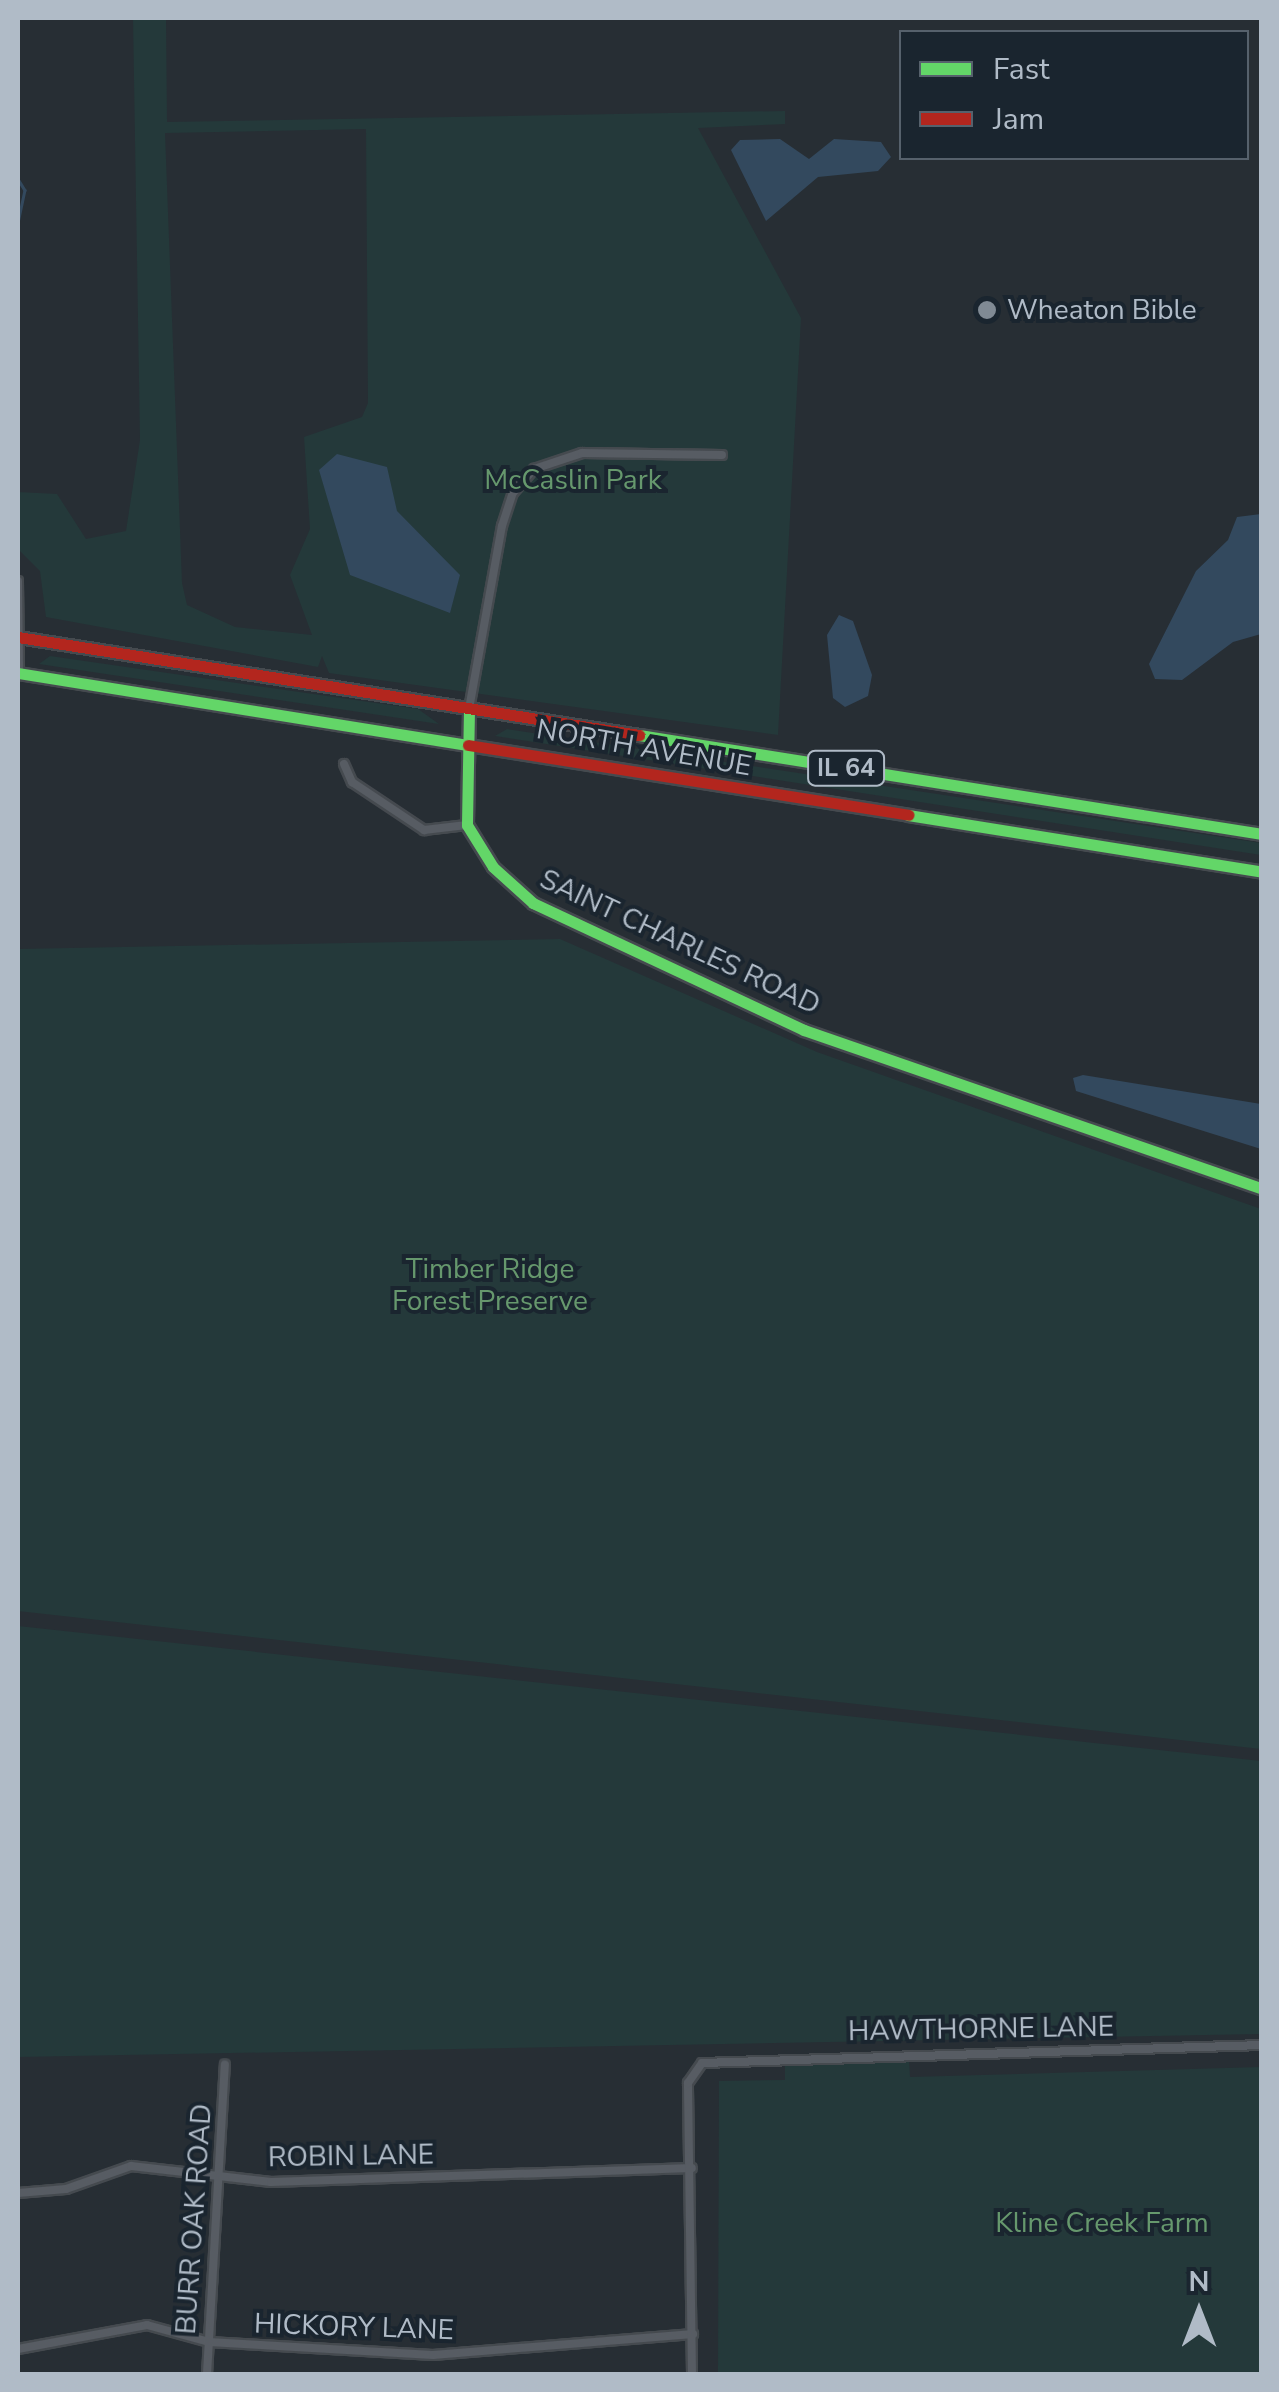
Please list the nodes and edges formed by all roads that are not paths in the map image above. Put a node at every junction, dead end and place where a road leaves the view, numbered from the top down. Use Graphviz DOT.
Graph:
graph roads {
  1 [pos="722,455"];
  2 [pos="18,581"];
  3 [pos="20,638"];
  4 [pos="18,673"];
  5 [pos="470,709"];
  6 [pos="464,743"];
  7 [pos="344,764"];
  8 [pos="467,825"];
  9 [pos="1262,834"];
  10 [pos="1262,872"];
  11 [pos="1262,1189"];
  12 [pos="1262,2044"];
  13 [pos="225,2065"];
  14 [pos="692,2168"];
  15 [pos="224,2177"];
  16 [pos="18,2194"];
  17 [pos="692,2334"];
  18 [pos="209,2342"];
  19 [pos="18,2349"];
  20 [pos="207,2374"];
  21 [pos="692,2374"];
  1 -- 5 [label="street"];
  2 -- 3 [label="street"];
  3 -- 4 [label="street"];
  3 -- 5 [label="main road, NORTH AVENUE / IL 64"];
  4 -- 6 [label="main road, NORTH AVENUE / IL 64"];
  5 -- 6 [label="main road"];
  5 -- 9 [label="main road, NORTH AVENUE / IL 64"];
  6 -- 8 [label="main road"];
  6 -- 10 [label="main road, NORTH AVENUE / IL 64"];
  7 -- 8 [label="street"];
  8 -- 11 [label="main road, SAINT CHARLES ROAD"];
  12 -- 14 [label="street, HAWTHORNE LANE"];
  13 -- 15 [label="street, BURR OAK ROAD"];
  14 -- 15 [label="street, ROBIN LANE"];
  14 -- 17 [label="street"];
  15 -- 16 [label="street, ROBIN LANE"];
  15 -- 18 [label="street, BURR OAK ROAD"];
  17 -- 18 [label="street, HICKORY LANE"];
  17 -- 21 [label="street"];
  18 -- 19 [label="street, HICKORY LANE"];
  18 -- 20 [label="street, BURR OAK ROAD"];
}
